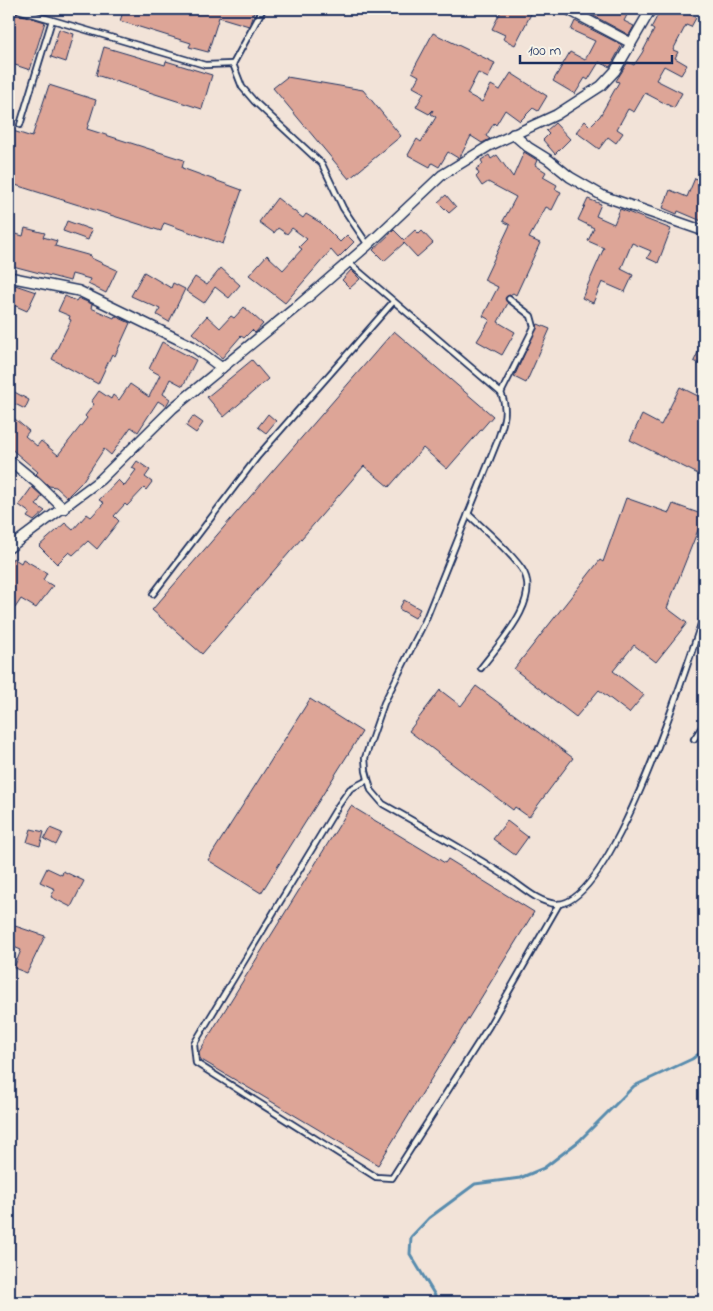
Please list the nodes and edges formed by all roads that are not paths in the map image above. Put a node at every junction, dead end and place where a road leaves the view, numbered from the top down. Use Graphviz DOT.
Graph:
graph roads {
  1 [pos="15,9"];
  2 [pos="263,9"];
  3 [pos="567,9"];
  4 [pos="651,9"];
  5 [pos="52,20"];
  6 [pos="630,43"];
  7 [pos="233,64"];
  8 [pos="20,125"];
  9 [pos="513,134"];
  10 [pos="704,231"];
  11 [pos="368,245"];
  12 [pos="347,261"];
  13 [pos="9,277"];
  14 [pos="509,299"];
  15 [pos="393,302"];
  16 [pos="222,368"];
  17 [pos="501,393"];
  18 [pos="9,460"];
  19 [pos="64,509"];
  20 [pos="468,514"];
  21 [pos="9,548"];
  22 [pos="153,594"];
  23 [pos="704,615"];
  24 [pos="481,668"];
  25 [pos="704,724"];
  26 [pos="694,739"];
  27 [pos="368,780"];
  28 [pos="559,904"];
  1 -- 5 [label="lane"];
  2 -- 7 [label="lane"];
  3 -- 6 [label="street"];
  4 -- 6 [label="street"];
  5 -- 7 [label="lane"];
  5 -- 8 [label="lane"];
  6 -- 9 [label="street"];
  7 -- 11 [label="lane"];
  9 -- 10 [label="street"];
  9 -- 11 [label="street"];
  11 -- 12 [label="street"];
  12 -- 15 [label="lane"];
  12 -- 16 [label="street"];
  13 -- 16 [label="street"];
  14 -- 17 [label="lane"];
  15 -- 17 [label="lane"];
  15 -- 22 [label="lane"];
  16 -- 19 [label="street"];
  17 -- 20 [label="lane"];
  18 -- 19 [label="street"];
  19 -- 21 [label="street"];
  20 -- 24 [label="lane"];
  20 -- 27 [label="lane"];
  23 -- 28 [label="lane"];
  25 -- 26 [label="lane"];
  27 -- 28 [label="lane"];
  27 -- 28 [label="lane"];
}
